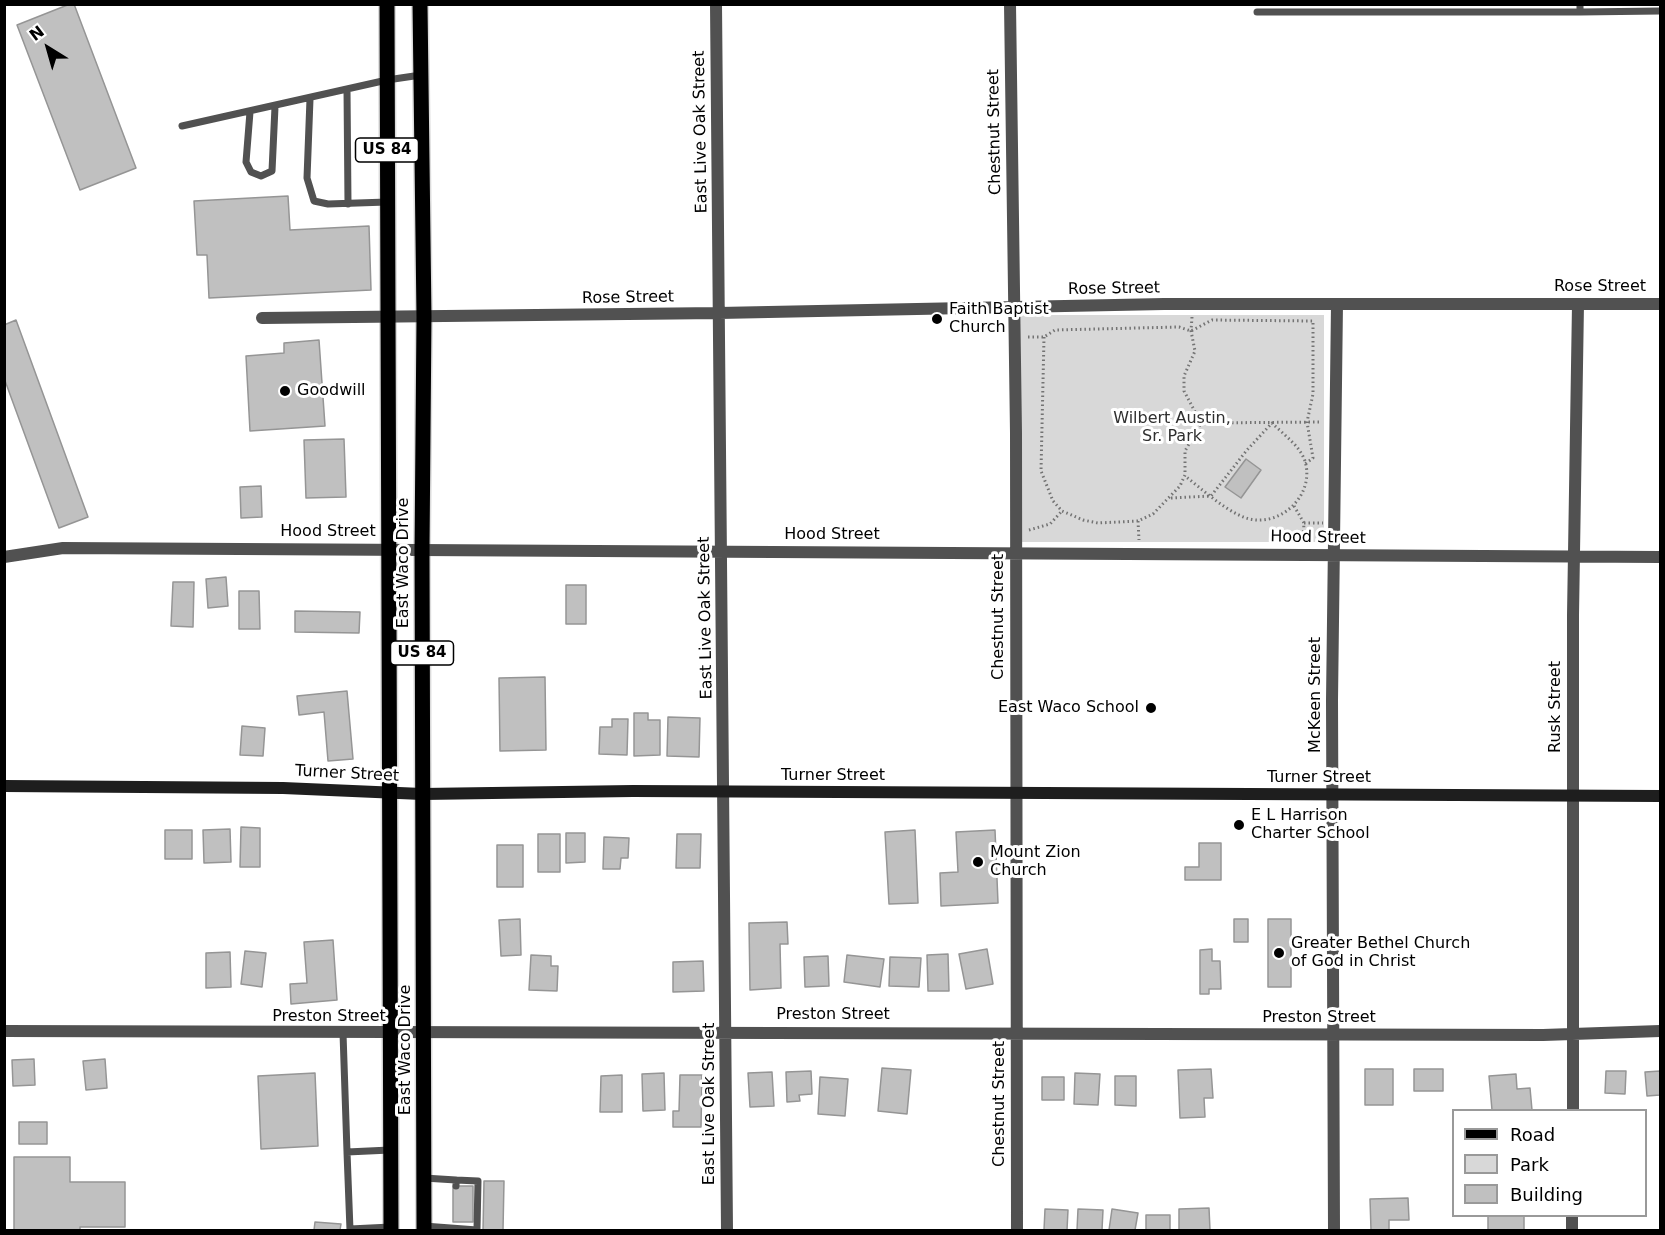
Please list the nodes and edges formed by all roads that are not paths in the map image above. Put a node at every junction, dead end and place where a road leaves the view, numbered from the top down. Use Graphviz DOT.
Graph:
graph roads {
  1 [pos="387,4"];
  2 [pos="420,4"];
  3 [pos="716,4"];
  4 [pos="1010,4"];
  5 [pos="1580,8"];
  6 [pos="1660,11"];
  7 [pos="1257,12"];
  8 [pos="421,75"];
  9 [pos="387,80"];
  10 [pos="348,89"];
  11 [pos="310,99"];
  12 [pos="275,107"];
  13 [pos="250,112"];
  14 [pos="182,126"];
  15 [pos="387,202"];
  16 [pos="348,204"];
  17 [pos="1337,304"];
  18 [pos="1578,304"];
  19 [pos="1660,304"];
  20 [pos="1014,308"];
  21 [pos="719,314"];
  22 [pos="388,316"];
  23 [pos="424,317"];
  24 [pos="262,318"];
  25 [pos="1016,547"];
  26 [pos="388,549"];
  27 [pos="422,550"];
  28 [pos="722,551"];
  29 [pos="1334,555"];
  30 [pos="4,556"];
  31 [pos="1574,556"];
  32 [pos="1660,557"];
  33 [pos="4,786"];
  34 [pos="724,791"];
  35 [pos="390,793"];
  36 [pos="1016,793"];
  37 [pos="422,794"];
  38 [pos="1332,795"];
  39 [pos="1573,796"];
  40 [pos="1660,796"];
  41 [pos="4,1030"];
  42 [pos="726,1031"];
  43 [pos="1660,1031"];
  44 [pos="423,1032"];
  45 [pos="1016,1033"];
  46 [pos="343,1034"];
  47 [pos="389,1034"];
  48 [pos="1333,1034"];
  49 [pos="1573,1034"];
  50 [pos="1573,1109"];
  51 [pos="390,1150"];
  52 [pos="347,1152"];
  53 [pos="424,1178"];
  54 [pos="424,1228"];
  55 [pos="391,1229"];
  56 [pos="350,1230"];
  57 [pos="477,1230"];
  58 [pos="727,1230"];
  59 [pos="1017,1230"];
  60 [pos="1334,1230"];
  1 -- 9 [label="main road, East Waco Drive / US 84"];
  2 -- 8 [label="main road, East Waco Drive / US 84"];
  3 -- 21 [label="street, East Live Oak Street"];
  4 -- 20 [label="street, Chestnut Street"];
  5 -- 6 [label="lane"];
  5 -- 7 [label="lane"];
  8 -- 9 [label="lane"];
  8 -- 23 [label="main road, East Waco Drive / US 84"];
  9 -- 10 [label="lane"];
  9 -- 15 [label="main road, East Waco Drive / US 84"];
  10 -- 11 [label="lane"];
  10 -- 16 [label="lane"];
  11 -- 12 [label="lane"];
  11 -- 16 [label="lane"];
  12 -- 13 [label="lane"];
  12 -- 13 [label="lane"];
  13 -- 14 [label="lane"];
  15 -- 16 [label="lane"];
  15 -- 22 [label="main road, East Waco Drive / US 84"];
  17 -- 18 [label="street, Rose Street"];
  17 -- 20 [label="street, Rose Street"];
  17 -- 29 [label="street, McKeen Street"];
  18 -- 19 [label="street, Rose Street"];
  18 -- 31 [label="street, Rusk Street"];
  20 -- 21 [label="street, Rose Street"];
  20 -- 25 [label="street, Chestnut Street"];
  21 -- 23 [label="street, Rose Street"];
  21 -- 28 [label="street, East Live Oak Street"];
  22 -- 23 [label="street, Rose Street"];
  22 -- 24 [label="street, Rose Street"];
  22 -- 26 [label="main road, East Waco Drive / US 84"];
  23 -- 27 [label="main road, East Waco Drive / US 84"];
  25 -- 28 [label="street, Hood Street"];
  25 -- 29 [label="street, Hood Street"];
  25 -- 36 [label="street, Chestnut Street"];
  26 -- 27 [label="street, Hood Street"];
  26 -- 30 [label="street, Hood Street"];
  26 -- 35 [label="main road, East Waco Drive / US 84"];
  27 -- 28 [label="street, Hood Street"];
  27 -- 37 [label="main road, East Waco Drive / US 84"];
  28 -- 34 [label="street, East Live Oak Street"];
  29 -- 31 [label="street, Hood Street"];
  29 -- 38 [label="street, McKeen Street"];
  31 -- 32 [label="street, Hood Street"];
  31 -- 39 [label="street, Rusk Street"];
  33 -- 35 [label="street, Turner Street"];
  34 -- 36 [label="street, Turner Street"];
  34 -- 37 [label="street, Turner Street"];
  34 -- 42 [label="street, East Live Oak Street"];
  35 -- 37 [label="street, Turner Street"];
  35 -- 47 [label="main road, East Waco Drive / US 84"];
  36 -- 38 [label="street, Turner Street"];
  36 -- 45 [label="street, Chestnut Street"];
  37 -- 44 [label="main road, East Waco Drive / US 84"];
  38 -- 39 [label="street, Turner Street"];
  38 -- 48 [label="street, McKeen Street"];
  39 -- 40 [label="street, Turner Street"];
  39 -- 49 [label="street, Rusk Street"];
  41 -- 46 [label="street, Preston Street"];
  42 -- 44 [label="street, Preston Street"];
  42 -- 45 [label="street, Preston Street"];
  42 -- 58 [label="street, East Live Oak Street"];
  43 -- 49 [label="street, Preston Street"];
  44 -- 47 [label="street, Preston Street"];
  44 -- 53 [label="main road, East Waco Drive / US 84"];
  45 -- 48 [label="street, Preston Street"];
  45 -- 59 [label="street, Chestnut Street"];
  46 -- 47 [label="street, Preston Street"];
  46 -- 52 [label="lane"];
  47 -- 51 [label="main road, East Waco Drive / US 84"];
  48 -- 49 [label="street, Preston Street"];
  48 -- 60 [label="street, McKeen Street"];
  49 -- 50 [label="street, Rusk Street"];
  51 -- 52 [label="lane"];
  51 -- 55 [label="main road, East Waco Drive / US 84"];
  52 -- 56 [label="lane"];
  53 -- 54 [label="main road, East Waco Drive / US 84"];
  53 -- 57 [label="lane"];
  54 -- 57 [label="lane"];
  55 -- 56 [label="lane"];
}
